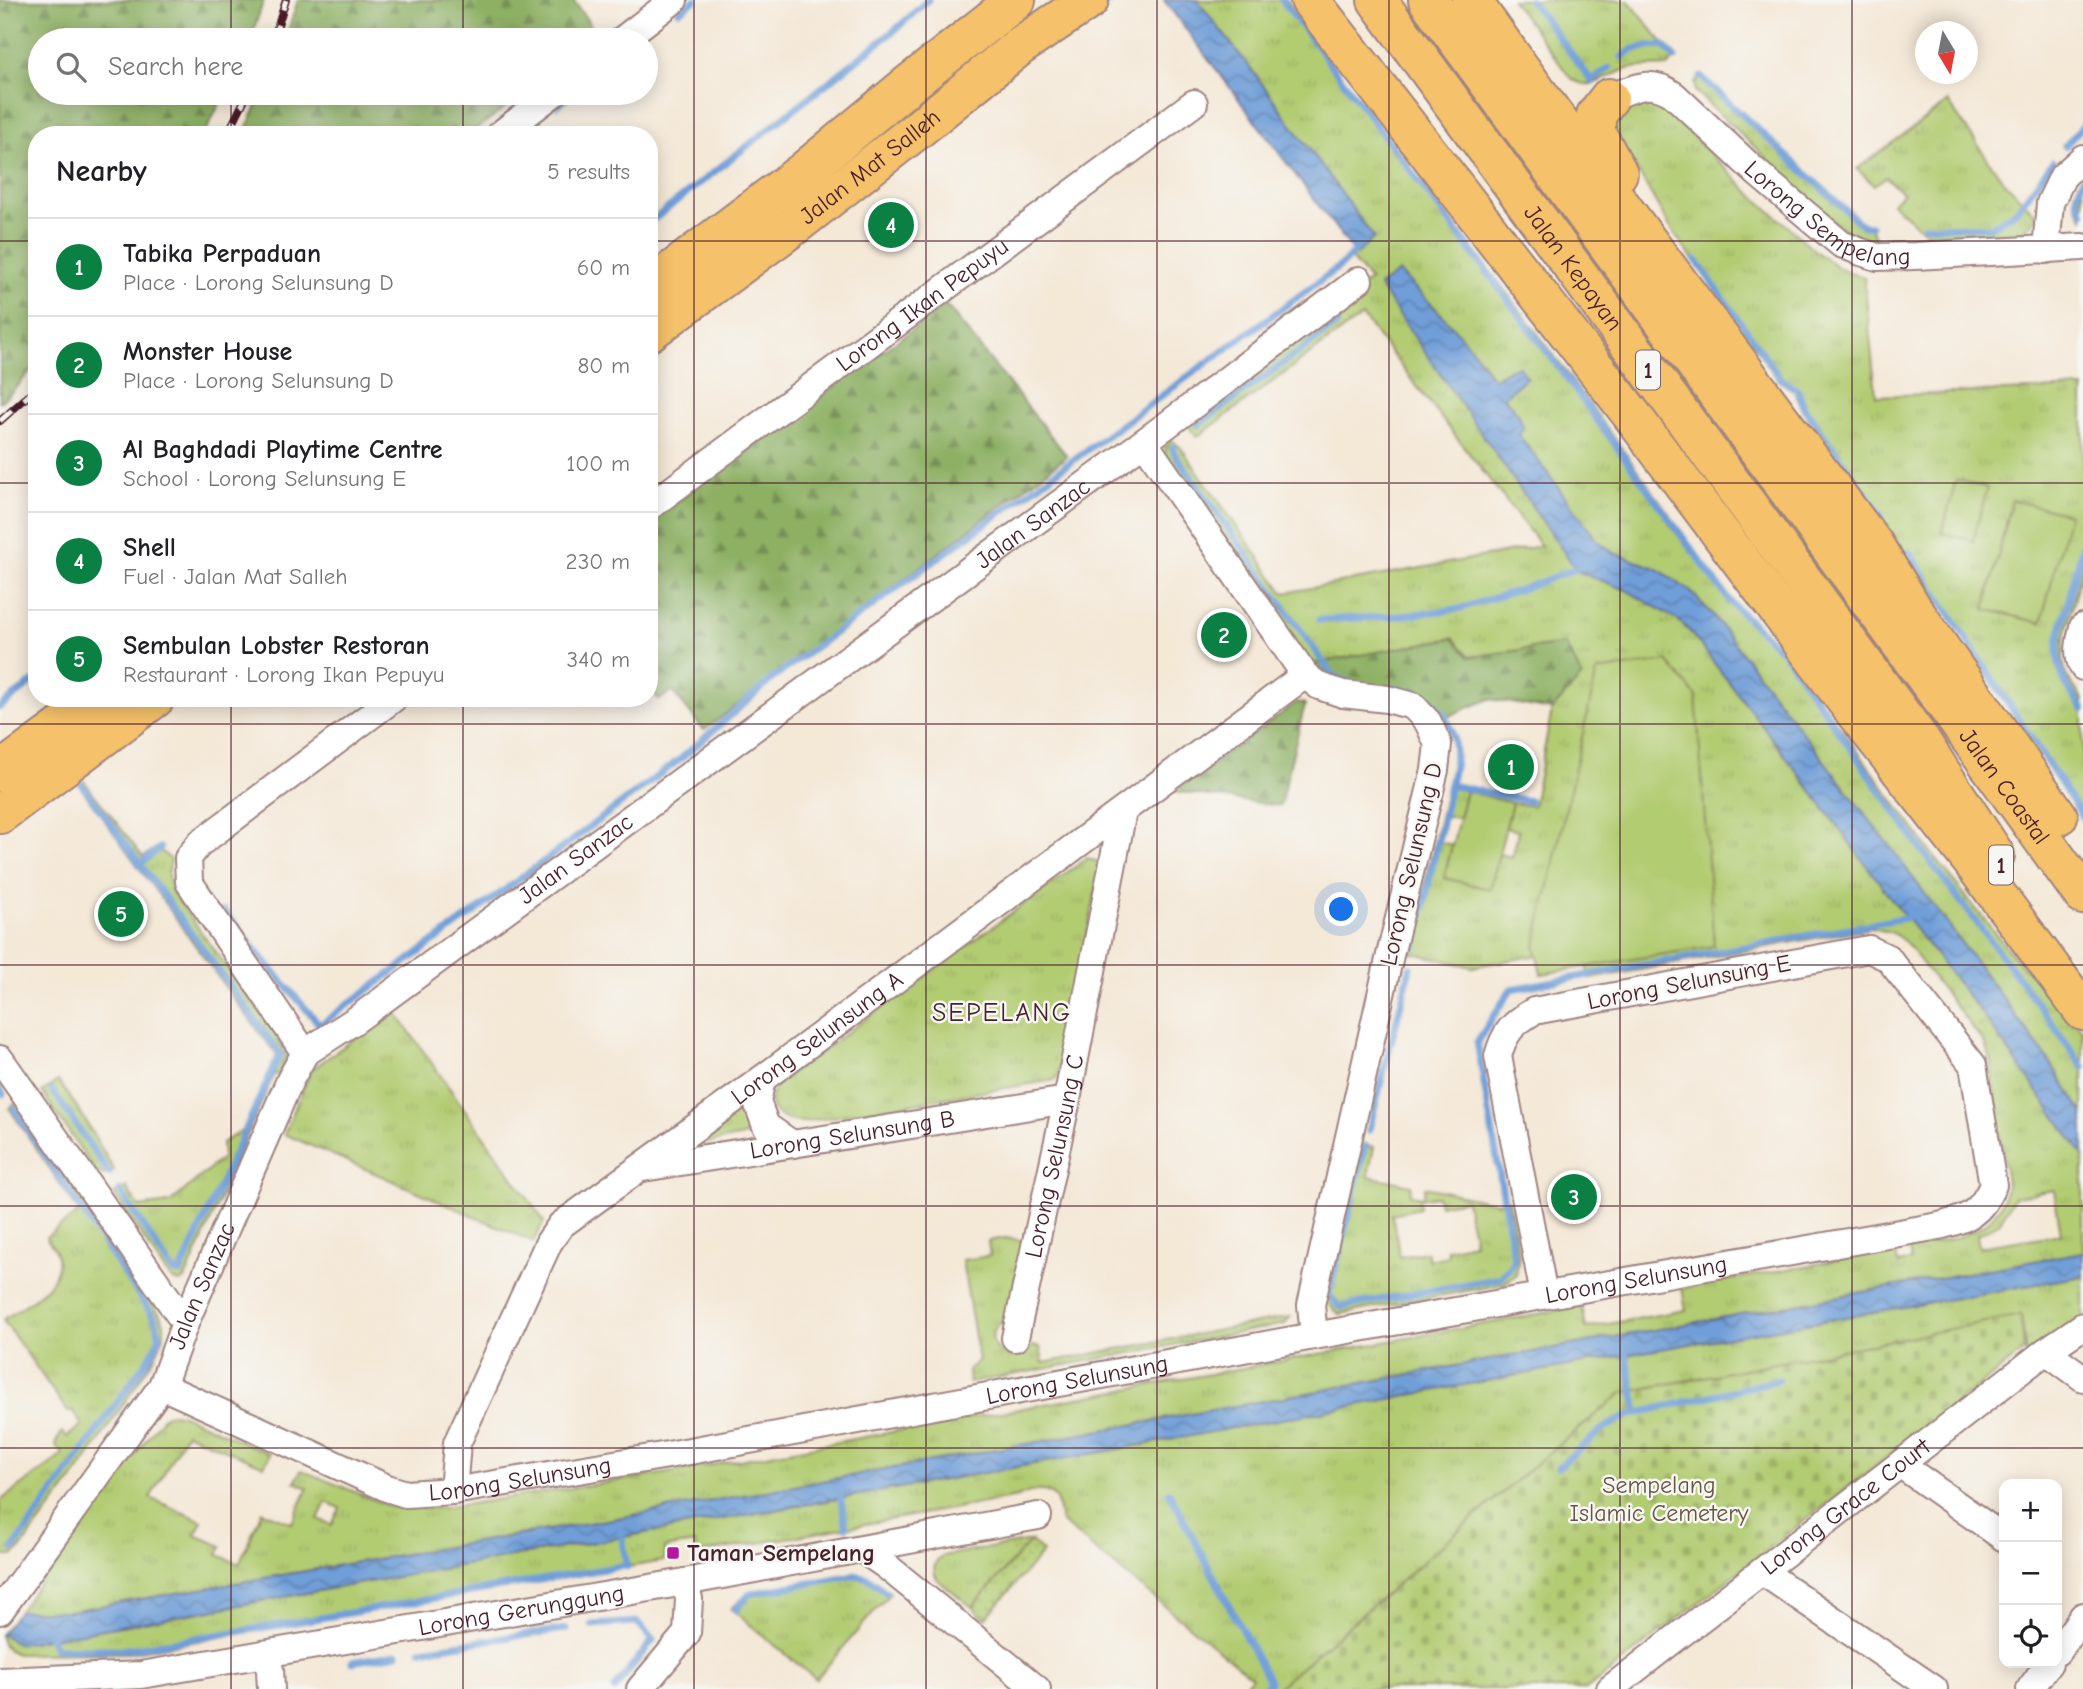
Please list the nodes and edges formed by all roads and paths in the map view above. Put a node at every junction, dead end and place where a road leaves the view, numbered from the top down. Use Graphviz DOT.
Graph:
graph roads {
  1 [pos="674,0"];
  2 [pos="1014,0"];
  3 [pos="1089,0"];
  4 [pos="1377,0"];
  5 [pos="1428,0"];
  6 [pos="1471,0"];
  7 [pos="1311,5"];
  8 [pos="638,28"];
  9 [pos="1517,65"];
  10 [pos="1609,98"];
  11 [pos="1194,103"];
  12 [pos="538,105"];
  13 [pos="511,126"];
  14 [pos="2083,158"];
  15 [pos="1627,211"];
  16 [pos="2083,247"];
  17 [pos="2046,250"];
  18 [pos="1359,280"];
  19 [pos="658,281"];
  20 [pos="658,325"];
  21 [pos="1144,442"];
  22 [pos="658,501"];
  23 [pos="2083,627"];
  24 [pos="2081,664"];
  25 [pos="1305,675"];
  26 [pos="88,707"];
  27 [pos="143,707"];
  28 [pos="382,707"];
  29 [pos="1951,712"];
  30 [pos="1920,740"];
  31 [pos="0,772"];
  32 [pos="1123,811"];
  33 [pos="0,814"];
  34 [pos="2083,853"];
  35 [pos="2083,895"];
  36 [pos="2083,991"];
  37 [pos="2083,1011"];
  38 [pos="305,1053"];
  39 [pos="0,1059"];
  40 [pos="762,1079"];
  41 [pos="1067,1100"];
  42 [pos="792,1144"];
  43 [pos="639,1169"];
  44 [pos="1993,1185"];
  45 [pos="1544,1295"];
  46 [pos="185,1323"];
  47 [pos="2083,1326"];
  48 [pos="1314,1336"];
  49 [pos="1015,1338"];
  50 [pos="2046,1351"];
  51 [pos="2083,1378"];
  52 [pos="162,1386"];
  53 [pos="1901,1465"];
  54 [pos="453,1491"];
  55 [pos="1038,1516"];
  56 [pos="1999,1534"];
  57 [pos="863,1550"];
  58 [pos="1763,1572"];
  59 [pos="685,1582"];
  60 [pos="0,1611"];
  61 [pos="2083,1616"];
  62 [pos="2062,1645"];
  63 [pos="265,1654"];
  64 [pos="2045,1668"];
  65 [pos="0,1681"];
  66 [pos="1626,1685"];
  67 [pos="271,1689"];
  68 [pos="640,1689"];
  69 [pos="1037,1689"];
  70 [pos="1934,1689"];
  71 [pos="2030,1689"];
  1 -- 8 [label="street"];
  2 -- 19 [label="main road, Jalan Mat Salleh"];
  3 -- 20 [label="main road, Jalan Mat Salleh"];
  4 -- 30 [label="main road, Jalan Kepayan / 1"];
  5 -- 29 [label="main road, Jalan Kepayan / 1"];
  6 -- 9 [label="main road"];
  7 -- 37 [label="main road"];
  9 -- 10 [label="main road"];
  9 -- 15 [label="main road"];
  10 -- 15 [label="main road"];
  10 -- 17 [label="street, Lorong Sempelang"];
  11 -- 22 [label="street, Lorong Ikan Pepuyu"];
  12 -- 13 [label="street"];
  14 -- 17 [label="street"];
  15 -- 34 [label="main road"];
  16 -- 17 [label="street, Lorong Sempelang"];
  18 -- 21 [label="street, Jalan Sanzac"];
  21 -- 25 [label="street, Lorong Selunsung D"];
  21 -- 38 [label="street, Jalan Sanzac"];
  23 -- 24 [label="street"];
  25 -- 32 [label="street, Lorong Selunsung A"];
  25 -- 48 [label="street, Lorong Selunsung D"];
  26 -- 31 [label="main road"];
  27 -- 33 [label="main road"];
  28 -- 38 [label="street"];
  29 -- 35 [label="main road, Jalan Coastal / 1"];
  30 -- 36 [label="main road, Jalan Coastal / 1"];
  32 -- 40 [label="street, Lorong Selunsung A"];
  32 -- 41 [label="street, Lorong Selunsung C"];
  38 -- 46 [label="street, Jalan Sanzac"];
  39 -- 46 [label="street"];
  40 -- 42 [label="street"];
  40 -- 43 [label="street, Lorong Selunsung A"];
  41 -- 42 [label="street, Lorong Selunsung B"];
  41 -- 49 [label="street, Lorong Selunsung C"];
  42 -- 43 [label="street, Lorong Selunsung B"];
  43 -- 54 [label="street, Lorong Selunsung A"];
  44 -- 45 [label="street, Lorong Selunsung"];
  44 -- 45 [label="street, Lorong Selunsung E"];
  45 -- 48 [label="street, Lorong Selunsung"];
  46 -- 52 [label="street, Jalan Sanzac"];
  47 -- 50 [label="street, Lorong Grace Court"];
  48 -- 54 [label="street, Lorong Selunsung"];
  50 -- 51 [label="street"];
  50 -- 53 [label="street, Lorong Grace Court"];
  52 -- 54 [label="street, Lorong Selunsung"];
  52 -- 60 [label="street, Jalan Sanzac"];
  53 -- 56 [label="street"];
  53 -- 58 [label="street, Lorong Grace Court"];
  55 -- 57 [label="street, Lorong Gerunggung"];
  57 -- 59 [label="street, Lorong Gerunggung"];
  57 -- 69 [label="street"];
  58 -- 66 [label="street, Lorong Grace Court"];
  58 -- 70 [label="street"];
  59 -- 63 [label="street, Lorong Gerunggung"];
  59 -- 68 [label="street"];
  61 -- 62 [label="street"];
  63 -- 65 [label="street, Lorong Gerunggung"];
  63 -- 67 [label="street"];
  64 -- 71 [label="street"];
}
